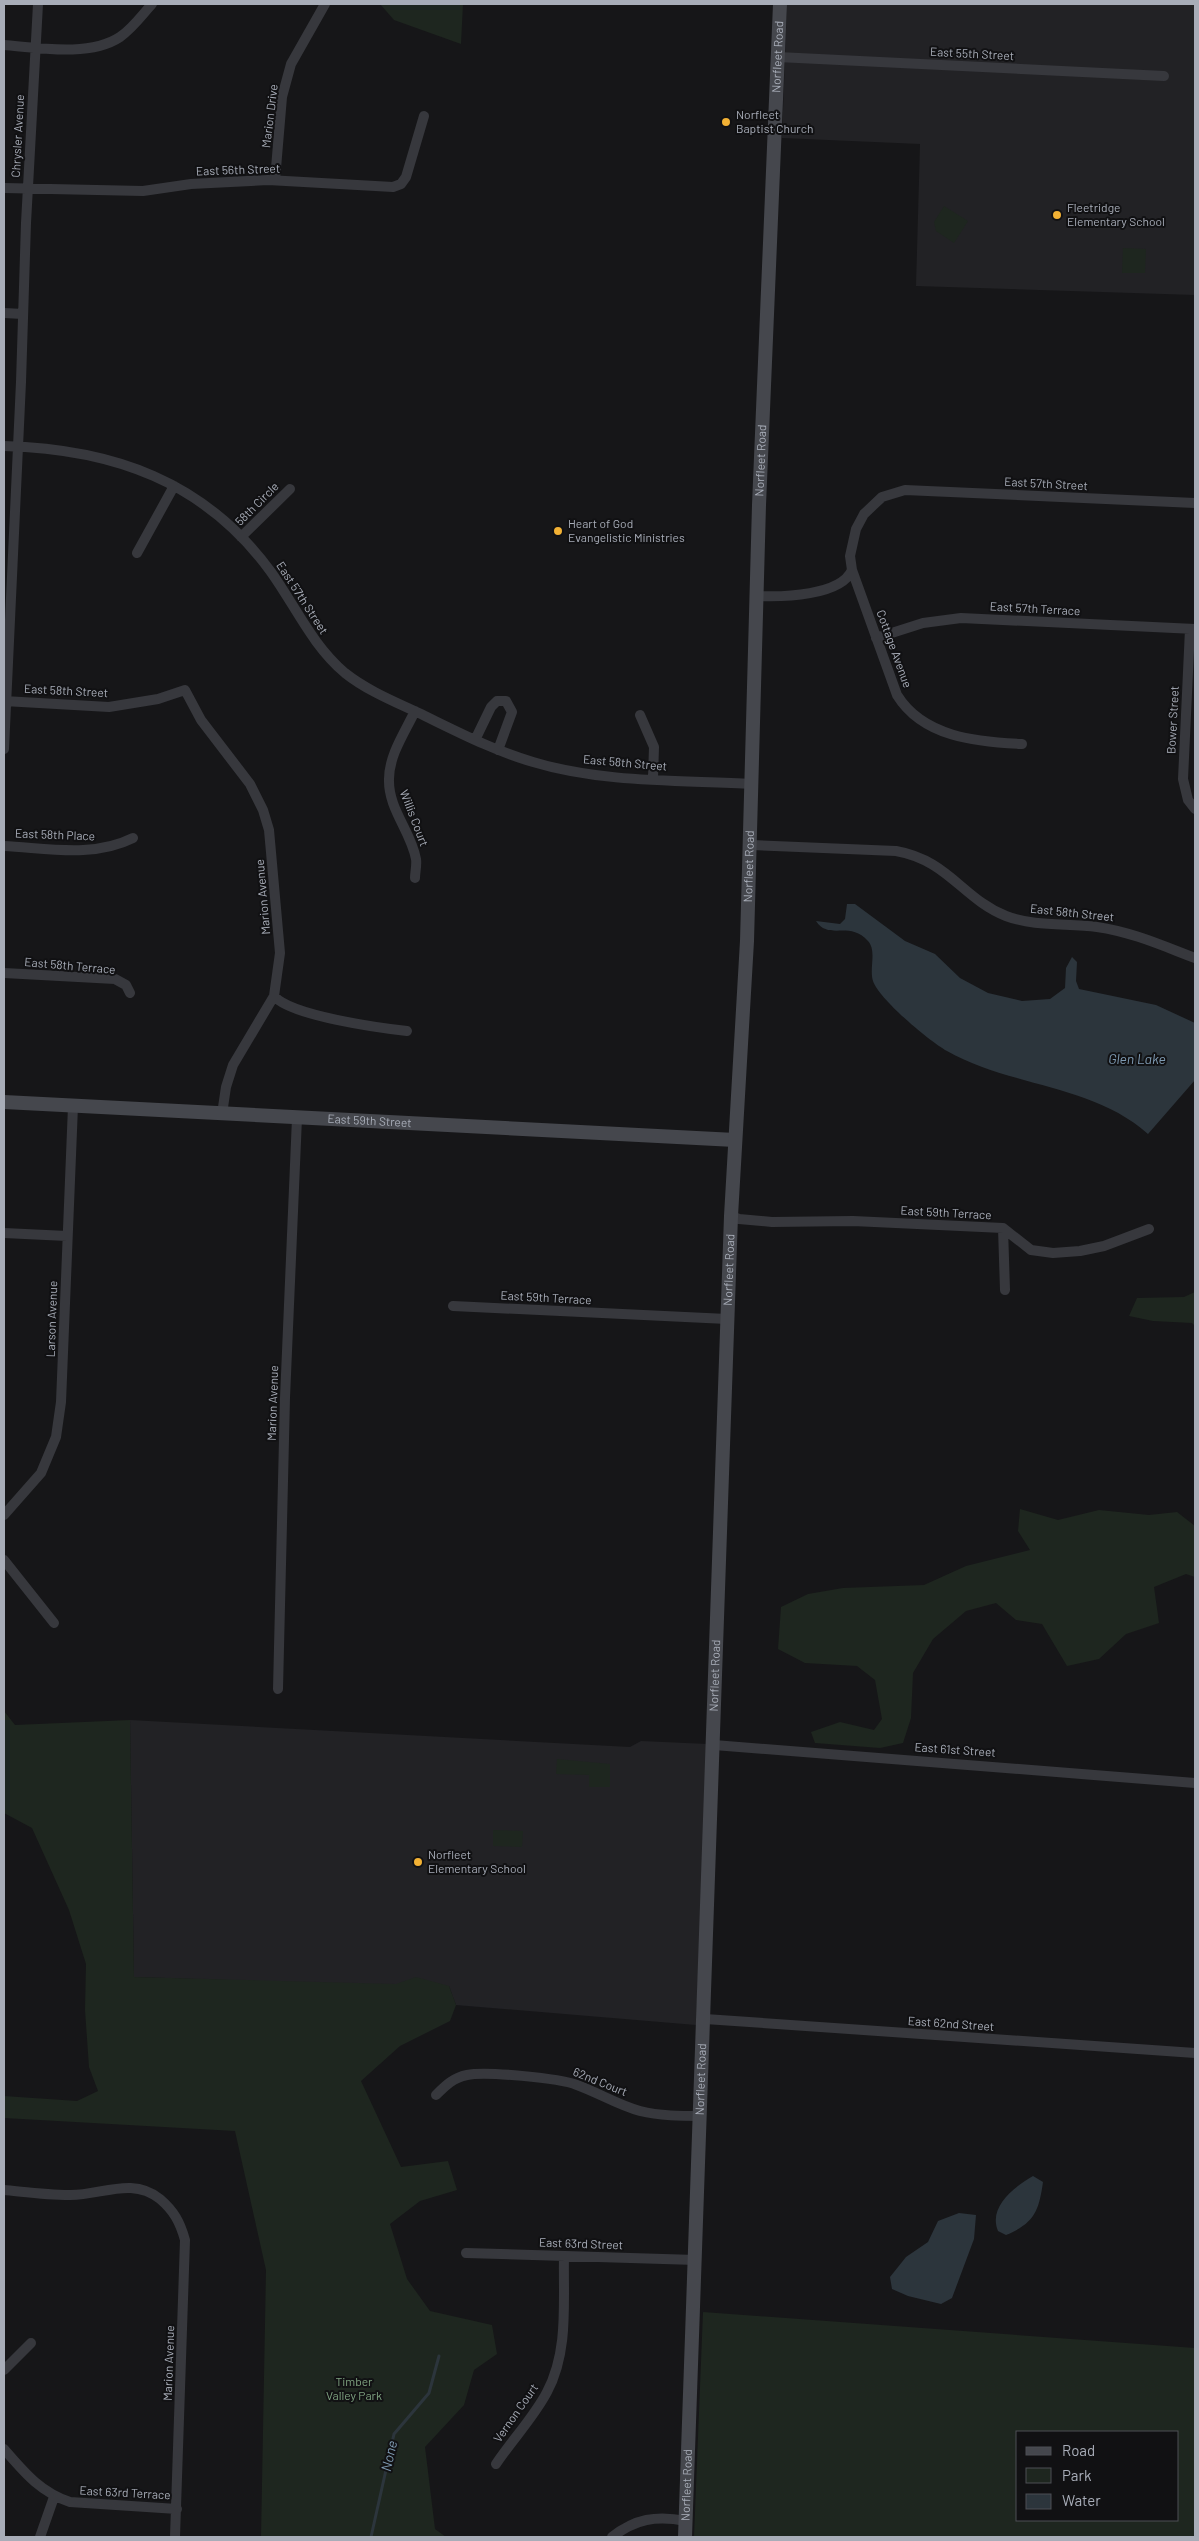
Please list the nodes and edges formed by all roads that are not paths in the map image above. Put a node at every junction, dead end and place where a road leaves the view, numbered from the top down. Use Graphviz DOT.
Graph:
graph roads {
  1 [pos="38,4"];
  2 [pos="152,4"];
  3 [pos="325,4"];
  4 [pos="780,4"];
  5 [pos="4,45"];
  6 [pos="36,47"];
  7 [pos="778,57"];
  8 [pos="1164,76"];
  9 [pos="424,116"];
  10 [pos="275,180"];
  11 [pos="4,188"];
  12 [pos="28,190"];
  13 [pos="4,313"];
  14 [pos="23,314"];
  15 [pos="4,446"];
  16 [pos="18,446"];
  17 [pos="174,486"];
  18 [pos="290,489"];
  19 [pos="895,493"];
  20 [pos="1195,503"];
  21 [pos="242,537"];
  22 [pos="137,553"];
  23 [pos="852,570"];
  24 [pos="8,572"];
  25 [pos="758,596"];
  26 [pos="1193,629"];
  27 [pos="876,638"];
  28 [pos="186,690"];
  29 [pos="5,701"];
  30 [pos="415,711"];
  31 [pos="640,715"];
  32 [pos="475,740"];
  33 [pos="1022,744"];
  34 [pos="4,749"];
  35 [pos="498,750"];
  36 [pos="653,778"];
  37 [pos="752,784"];
  38 [pos="1195,809"];
  39 [pos="133,838"];
  40 [pos="750,845"];
  41 [pos="4,846"];
  42 [pos="415,878"];
  43 [pos="1195,958"];
  44 [pos="4,973"];
  45 [pos="130,993"];
  46 [pos="274,996"];
  47 [pos="407,1032"];
  48 [pos="4,1102"];
  49 [pos="73,1106"];
  50 [pos="222,1114"];
  51 [pos="298,1118"];
  52 [pos="735,1140"];
  53 [pos="731,1216"];
  54 [pos="1003,1228"];
  55 [pos="1149,1229"];
  56 [pos="4,1233"];
  57 [pos="67,1236"];
  58 [pos="1005,1290"];
  59 [pos="453,1306"];
  60 [pos="727,1319"];
  61 [pos="4,1515"];
  62 [pos="4,1560"];
  63 [pos="54,1623"];
  64 [pos="278,1689"];
  65 [pos="714,1745"];
  66 [pos="1195,1783"];
  67 [pos="704,2019"];
  68 [pos="1195,2052"];
  69 [pos="436,2095"];
  70 [pos="701,2116"];
  71 [pos="4,2190"];
  72 [pos="466,2253"];
  73 [pos="564,2256"];
  74 [pos="696,2260"];
  75 [pos="31,2343"];
  76 [pos="4,2370"];
  77 [pos="4,2448"];
  78 [pos="496,2464"];
  79 [pos="54,2497"];
  80 [pos="177,2509"];
  81 [pos="686,2521"];
  82 [pos="40,2537"];
  83 [pos="175,2537"];
  84 [pos="612,2537"];
  85 [pos="685,2537"];
  1 -- 6 [label="street, Chrysler Avenue"];
  2 -- 6 [label="street"];
  3 -- 10 [label="street, Marion Drive"];
  4 -- 7 [label="street, Norfleet Road"];
  5 -- 6 [label="street"];
  6 -- 12 [label="street, Chrysler Avenue"];
  7 -- 8 [label="street, East 55th Street"];
  7 -- 25 [label="street, Norfleet Road"];
  9 -- 10 [label="street, East 56th Street"];
  10 -- 12 [label="street, East 56th Street"];
  11 -- 12 [label="street, East 56th Street"];
  12 -- 14 [label="street, Chrysler Avenue"];
  13 -- 14 [label="street"];
  14 -- 16 [label="street, Chrysler Avenue"];
  15 -- 16 [label="street, East 57th Street"];
  16 -- 17 [label="street, East 57th Street"];
  16 -- 24 [label="street, Chrysler Avenue"];
  17 -- 21 [label="street, East 57th Street"];
  17 -- 22 [label="street"];
  18 -- 21 [label="street, 58th Circle"];
  19 -- 20 [label="street, East 57th Street"];
  19 -- 23 [label="street, Cottage Avenue"];
  21 -- 30 [label="street, East 57th Street"];
  23 -- 25 [label="street"];
  23 -- 27 [label="street, Cottage Avenue"];
  24 -- 29 [label="street, Chrysler Avenue"];
  25 -- 37 [label="street, Norfleet Road"];
  26 -- 27 [label="street, East 57th Terrace"];
  26 -- 38 [label="street, Bower Street"];
  27 -- 33 [label="street, Cottage Avenue"];
  28 -- 29 [label="street, East 58th Street"];
  28 -- 46 [label="street, Marion Avenue"];
  29 -- 34 [label="street, Chrysler Avenue"];
  30 -- 32 [label="street, East 58th Street"];
  30 -- 42 [label="street, Willis Court"];
  31 -- 36 [label="street"];
  32 -- 35 [label="street, East 58th Street"];
  32 -- 35 [label="street"];
  35 -- 36 [label="street, East 58th Street"];
  36 -- 37 [label="street, East 58th Street"];
  37 -- 40 [label="street, Norfleet Road"];
  39 -- 41 [label="street, East 58th Place"];
  40 -- 43 [label="street, East 58th Street"];
  40 -- 52 [label="street, Norfleet Road"];
  44 -- 45 [label="street, East 58th Terrace"];
  46 -- 47 [label="street"];
  46 -- 50 [label="street, Marion Avenue"];
  48 -- 49 [label="street, East 59th Street"];
  49 -- 50 [label="street, East 59th Street"];
  49 -- 57 [label="street, Larson Avenue"];
  50 -- 51 [label="street, East 59th Street"];
  51 -- 52 [label="street, East 59th Street"];
  51 -- 64 [label="street, Marion Avenue"];
  52 -- 53 [label="street, Norfleet Road"];
  53 -- 54 [label="street, East 59th Terrace"];
  53 -- 60 [label="street, Norfleet Road"];
  54 -- 55 [label="street, East 59th Terrace"];
  54 -- 58 [label="street"];
  56 -- 57 [label="street"];
  57 -- 61 [label="street, Larson Avenue"];
  59 -- 60 [label="street, East 59th Terrace"];
  60 -- 65 [label="street, Norfleet Road"];
  62 -- 63 [label="street"];
  65 -- 66 [label="street, East 61st Street"];
  65 -- 67 [label="street, Norfleet Road"];
  67 -- 68 [label="street, East 62nd Street"];
  67 -- 70 [label="street, Norfleet Road"];
  69 -- 70 [label="street, 62nd Court"];
  70 -- 74 [label="street, Norfleet Road"];
  71 -- 80 [label="street, Marion Avenue"];
  72 -- 73 [label="street, East 63rd Street"];
  73 -- 74 [label="street, East 63rd Street"];
  73 -- 78 [label="street, Vernon Court"];
  74 -- 81 [label="street, Norfleet Road"];
  75 -- 76 [label="street"];
  77 -- 79 [label="street, East 63rd Terrace"];
  79 -- 80 [label="street, East 63rd Terrace"];
  79 -- 82 [label="street"];
  80 -- 83 [label="street, Marion Avenue"];
  81 -- 84 [label="street"];
  81 -- 85 [label="street, Norfleet Road"];
}
